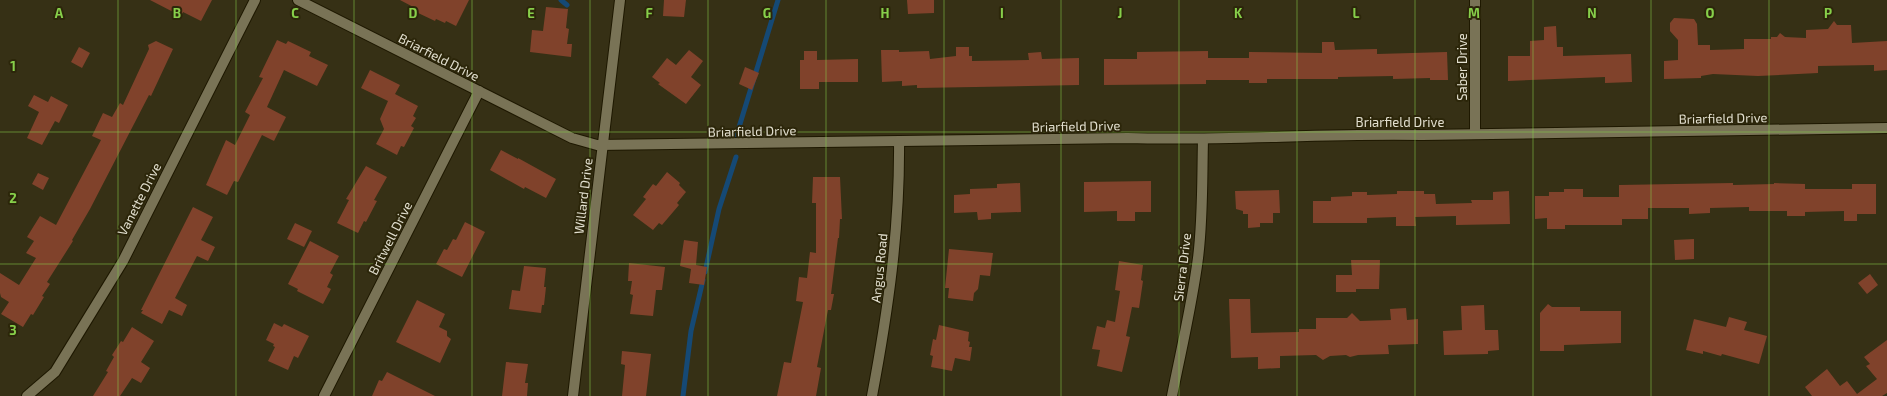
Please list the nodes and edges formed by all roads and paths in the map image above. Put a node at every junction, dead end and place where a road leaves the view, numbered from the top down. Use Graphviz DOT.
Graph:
graph roads {
  1 [pos="255,0"];
  2 [pos="298,0"];
  3 [pos="620,0"];
  4 [pos="1475,0"];
  5 [pos="478,91"];
  6 [pos="1887,128"];
  7 [pos="1475,134"];
  8 [pos="1202,139"];
  9 [pos="899,142"];
  10 [pos="603,144"];
  11 [pos="26,396"];
  12 [pos="324,396"];
  13 [pos="573,396"];
  14 [pos="872,396"];
  15 [pos="1172,396"];
  1 -- 11 [label="street, Vanette Drive"];
  2 -- 5 [label="street, Briarfield Drive"];
  3 -- 10 [label="street, Willard Drive"];
  4 -- 7 [label="street, Saber Drive"];
  5 -- 10 [label="street, Briarfield Drive"];
  5 -- 12 [label="street, Britwell Drive"];
  6 -- 7 [label="street, Briarfield Drive"];
  7 -- 8 [label="street, Briarfield Drive"];
  8 -- 9 [label="street, Briarfield Drive"];
  8 -- 15 [label="street, Sierra Drive"];
  9 -- 10 [label="street, Briarfield Drive"];
  9 -- 14 [label="street, Angus Road"];
  10 -- 13 [label="street, Willard Drive"];
}
